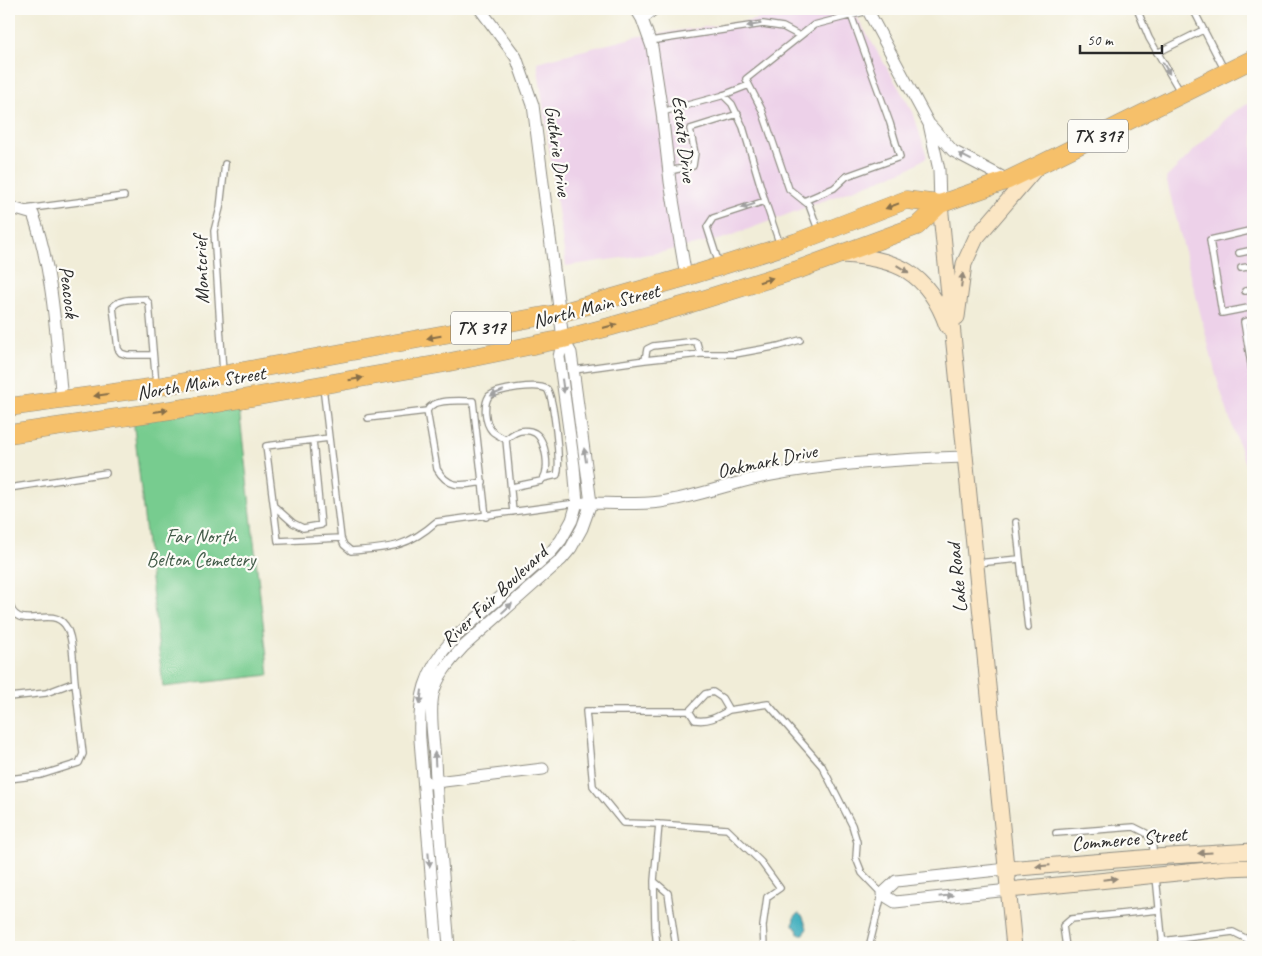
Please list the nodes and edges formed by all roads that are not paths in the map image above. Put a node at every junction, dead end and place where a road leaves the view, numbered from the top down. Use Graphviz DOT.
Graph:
graph roads {
  1 [pos="480,9"];
  2 [pos="636,9"];
  3 [pos="654,9"];
  4 [pos="1137,9"];
  5 [pos="1193,9"];
  6 [pos="868,10"];
  7 [pos="850,15"];
  8 [pos="642,19"];
  9 [pos="1204,30"];
  10 [pos="800,36"];
  11 [pos="650,41"];
  12 [pos="1157,53"];
  13 [pos="1253,58"];
  14 [pos="1226,73"];
  15 [pos="749,85"];
  16 [pos="1182,95"];
  17 [pos="723,96"];
  18 [pos="662,112"];
  19 [pos="738,114"];
  20 [pos="929,124"];
  21 [pos="225,164"];
  22 [pos="1037,166"];
  23 [pos="669,171"];
  24 [pos="1008,180"];
  25 [pos="124,196"];
  26 [pos="765,201"];
  27 [pos="804,201"];
  28 [pos="940,204"];
  29 [pos="13,208"];
  30 [pos="1253,230"];
  31 [pos="819,234"];
  32 [pos="781,247"];
  33 [pos="1253,250"];
  34 [pos="1239,253"];
  35 [pos="840,254"];
  36 [pos="720,266"];
  37 [pos="1253,266"];
  38 [pos="1241,268"];
  39 [pos="686,277"];
  40 [pos="1253,290"];
  41 [pos="1245,291"];
  42 [pos="1253,307"];
  43 [pos="560,313"];
  44 [pos="1253,320"];
  45 [pos="563,339"];
  46 [pos="800,340"];
  47 [pos="954,346"];
  48 [pos="700,354"];
  49 [pos="153,355"];
  50 [pos="645,360"];
  51 [pos="574,370"];
  52 [pos="223,375"];
  53 [pos="1253,376"];
  54 [pos="323,384"];
  55 [pos="156,387"];
  56 [pos="62,401"];
  57 [pos="9,407"];
  58 [pos="427,412"];
  59 [pos="368,418"];
  60 [pos="9,434"];
  61 [pos="329,438"];
  62 [pos="313,440"];
  63 [pos="506,440"];
  64 [pos="965,457"];
  65 [pos="106,473"];
  66 [pos="544,478"];
  67 [pos="483,482"];
  68 [pos="512,487"];
  69 [pos="9,488"];
  70 [pos="577,503"];
  71 [pos="591,503"];
  72 [pos="274,506"];
  73 [pos="513,512"];
  74 [pos="486,517"];
  75 [pos="1016,522"];
  76 [pos="341,538"];
  77 [pos="1019,559"];
  78 [pos="976,563"];
  79 [pos="9,600"];
  80 [pos="1028,628"];
  81 [pos="433,678"];
  82 [pos="74,682"];
  83 [pos="9,697"];
  84 [pos="729,710"];
  85 [pos="689,712"];
  86 [pos="543,769"];
  87 [pos="9,780"];
  88 [pos="436,782"];
  89 [pos="423,784"];
  90 [pos="659,824"];
  91 [pos="1056,834"];
  92 [pos="1253,851"];
  93 [pos="1154,857"];
  94 [pos="1253,867"];
  95 [pos="1007,869"];
  96 [pos="1156,874"];
  97 [pos="922,877"];
  98 [pos="654,881"];
  99 [pos="1009,890"];
  100 [pos="882,894"];
  101 [pos="924,898"];
  102 [pos="1159,910"];
  103 [pos="1162,944"];
  104 [pos="1253,945"];
  105 [pos="436,947"];
  106 [pos="449,947"];
  107 [pos="657,947"];
  108 [pos="676,947"];
  109 [pos="764,947"];
  110 [pos="869,947"];
  111 [pos="1014,947"];
  112 [pos="1066,947"];
  1 -- 43 [label="street, Guthrie Drive"];
  2 -- 8 [label="street, Estate Drive"];
  3 -- 8 [label="street"];
  4 -- 12 [label="lane"];
  5 -- 9 [label="lane"];
  6 -- 7 [label="lane"];
  6 -- 20 [label="street"];
  7 -- 10 [label="lane"];
  7 -- 27 [label="lane"];
  8 -- 11 [label="street, Estate Drive"];
  9 -- 12 [label="lane"];
  9 -- 14 [label="lane"];
  10 -- 11 [label="lane, one-way"];
  10 -- 15 [label="lane"];
  11 -- 18 [label="street, Estate Drive"];
  12 -- 16 [label="lane, one-way"];
  13 -- 14 [label="main road, North Main Street / TX 317"];
  14 -- 16 [label="main road, North Main Street / TX 317"];
  15 -- 17 [label="lane"];
  15 -- 27 [label="lane"];
  16 -- 22 [label="main road, North Main Street / TX 317"];
  17 -- 18 [label="lane"];
  17 -- 19 [label="lane"];
  18 -- 23 [label="street, Estate Drive"];
  19 -- 23 [label="lane"];
  19 -- 26 [label="lane"];
  24 -- 20 [label="street, one-way"];
  20 -- 28 [label="street"];
  21 -- 52 [label="lane, Montcrief"];
  22 -- 24 [label="main road, North Main Street / TX 317"];
  47 -- 22 [label="main road, one-way"];
  23 -- 39 [label="street, Estate Drive"];
  24 -- 28 [label="main road, North Main Street / TX 317"];
  25 -- 29 [label="lane"];
  26 -- 32 [label="lane"];
  26 -- 36 [label="lane, one-way"];
  27 -- 31 [label="lane"];
  28 -- 31 [label="main road, North Main Street / TX 317, one-way"];
  28 -- 35 [label="main road, North Main Street / TX 317"];
  28 -- 47 [label="main road, Lake Road"];
  29 -- 56 [label="street, Peacock"];
  30 -- 42 [label="lane"];
  31 -- 32 [label="main road, North Main Street / TX 317"];
  32 -- 36 [label="main road, North Main Street / TX 317"];
  33 -- 34 [label="lane"];
  45 -- 35 [label="main road, North Main Street / TX 317, one-way"];
  35 -- 47 [label="main road, one-way"];
  36 -- 39 [label="main road, North Main Street / TX 317"];
  37 -- 38 [label="lane"];
  39 -- 43 [label="main road, North Main Street / TX 317"];
  40 -- 41 [label="lane"];
  43 -- 45 [label="street, River Fair Boulevard"];
  43 -- 52 [label="main road, North Main Street / TX 317, one-way"];
  44 -- 53 [label="lane"];
  45 -- 51 [label="street, River Fair Boulevard"];
  54 -- 45 [label="main road, North Main Street / TX 317, one-way"];
  45 -- 70 [label="street, River Fair Boulevard, one-way"];
  46 -- 48 [label="lane"];
  47 -- 64 [label="main road, Lake Road"];
  48 -- 50 [label="lane"];
  48 -- 50 [label="lane"];
  49 -- 49 [label="lane"];
  49 -- 55 [label="lane"];
  50 -- 51 [label="lane"];
  71 -- 51 [label="street, River Fair Boulevard, one-way"];
  52 -- 55 [label="main road, North Main Street / TX 317"];
  60 -- 54 [label="main road, North Main Street / TX 317, one-way"];
  54 -- 61 [label="lane"];
  55 -- 56 [label="main road, North Main Street / TX 317, one-way"];
  56 -- 57 [label="main road, North Main Street / TX 317"];
  58 -- 59 [label="lane"];
  58 -- 67 [label="lane"];
  58 -- 67 [label="lane"];
  61 -- 62 [label="lane"];
  61 -- 76 [label="lane"];
  62 -- 72 [label="lane"];
  62 -- 72 [label="lane"];
  63 -- 66 [label="lane"];
  66 -- 63 [label="lane, one-way"];
  63 -- 68 [label="lane"];
  64 -- 71 [label="street, Oakmark Drive"];
  64 -- 78 [label="main road, Lake Road"];
  65 -- 69 [label="lane"];
  66 -- 68 [label="lane"];
  67 -- 74 [label="lane"];
  68 -- 73 [label="lane"];
  70 -- 71 [label="street, Oakmark Drive"];
  70 -- 73 [label="lane"];
  70 -- 81 [label="street, River Fair Boulevard"];
  81 -- 71 [label="street, River Fair Boulevard, one-way"];
  72 -- 76 [label="lane"];
  73 -- 74 [label="lane"];
  74 -- 76 [label="lane"];
  75 -- 77 [label="lane"];
  77 -- 78 [label="lane"];
  77 -- 80 [label="lane"];
  78 -- 95 [label="main road, Lake Road"];
  79 -- 82 [label="lane"];
  88 -- 81 [label="street, River Fair Boulevard, one-way"];
  81 -- 89 [label="street, River Fair Boulevard, one-way"];
  82 -- 83 [label="lane"];
  82 -- 87 [label="lane"];
  84 -- 85 [label="lane"];
  84 -- 85 [label="lane"];
  84 -- 100 [label="lane"];
  85 -- 90 [label="lane"];
  86 -- 88 [label="street"];
  88 -- 89 [label="street"];
  88 -- 106 [label="street, River Fair Boulevard"];
  89 -- 105 [label="street, River Fair Boulevard, one-way"];
  90 -- 98 [label="lane"];
  90 -- 109 [label="lane"];
  91 -- 93 [label="lane"];
  92 -- 93 [label="main road, Commerce Street, one-way"];
  93 -- 95 [label="main road, Commerce Street, one-way"];
  93 -- 96 [label="main road"];
  94 -- 96 [label="main road"];
  95 -- 97 [label="street"];
  95 -- 99 [label="main road, Lake Road"];
  99 -- 96 [label="main road, one-way"];
  96 -- 102 [label="lane"];
  97 -- 100 [label="street"];
  97 -- 101 [label="street"];
  98 -- 107 [label="lane"];
  98 -- 108 [label="lane"];
  101 -- 99 [label="street, one-way"];
  99 -- 111 [label="main road, Lake Road"];
  100 -- 101 [label="street"];
  100 -- 110 [label="lane"];
  102 -- 103 [label="lane"];
  102 -- 112 [label="lane"];
  103 -- 104 [label="lane"];
}
